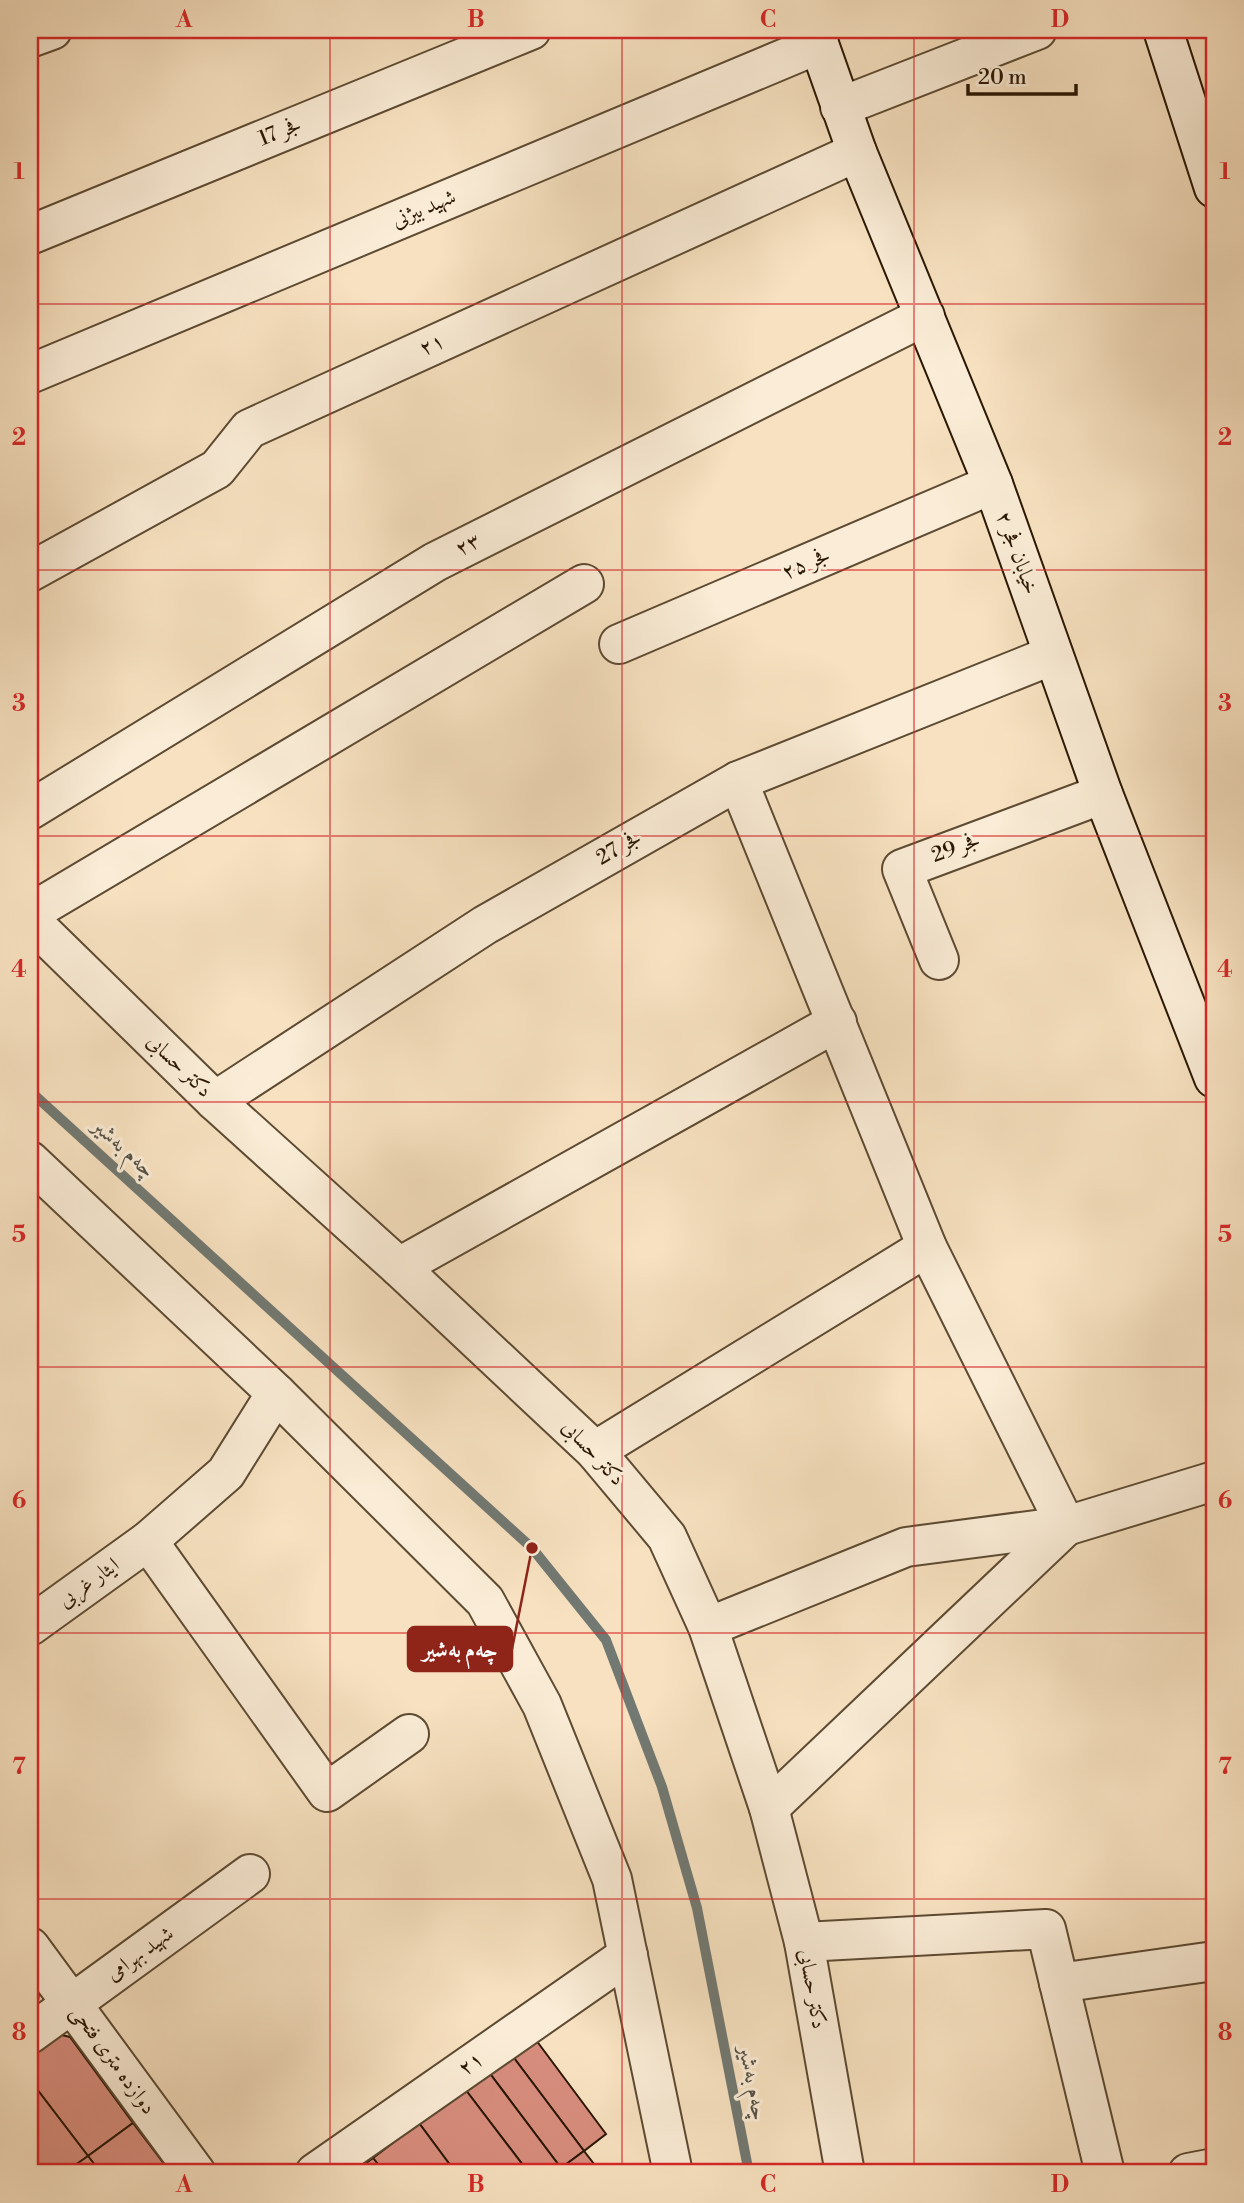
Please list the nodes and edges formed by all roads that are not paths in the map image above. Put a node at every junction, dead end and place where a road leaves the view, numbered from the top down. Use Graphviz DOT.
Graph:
graph roads {
  1 [pos="52,30"];
  2 [pos="531,30"];
  3 [pos="1037,30"];
  4 [pos="1163,30"];
  5 [pos="816,37"];
  6 [pos="30,38"];
  7 [pos="840,107"];
  8 [pos="857,152"];
  9 [pos="1214,188"];
  10 [pos="30,235"];
  11 [pos="925,316"];
  12 [pos="30,374"];
  13 [pos="993,484"];
  14 [pos="30,572"];
  15 [pos="584,584"];
  16 [pos="619,645"];
  17 [pos="1054,655"];
  18 [pos="738,781"];
  19 [pos="1103,794"];
  20 [pos="30,810"];
  21 [pos="30,913"];
  22 [pos="30,920"];
  23 [pos="939,960"];
  24 [pos="837,1023"];
  25 [pos="1214,1078"];
  26 [pos="215,1101"];
  27 [pos="30,1161"];
  28 [pos="927,1247"];
  29 [pos="399,1267"];
  30 [pos="276,1393"];
  31 [pos="595,1451"];
  32 [pos="1214,1481"];
  33 [pos="1066,1526"];
  34 [pos="148,1541"];
  35 [pos="35,1610"];
  36 [pos="708,1627"];
  37 [pos="409,1734"];
  38 [pos="769,1808"];
  39 [pos="250,1874"];
  40 [pos="804,1942"];
  41 [pos="30,1947"];
  42 [pos="628,1955"];
  43 [pos="1214,1961"];
  44 [pos="1059,1983"];
  45 [pos="71,2004"];
  46 [pos="30,2034"];
  47 [pos="1214,2168"];
  48 [pos="196,2173"];
  49 [pos="315,2173"];
  50 [pos="673,2173"];
  51 [pos="845,2173"];
  52 [pos="1105,2173"];
  53 [pos="1188,2173"];
  1 -- 6 [label="street"];
  2 -- 10 [label="street, فجر 17"];
  3 -- 7 [label="street"];
  4 -- 9 [label="street"];
  5 -- 7 [label="street, خیابان فجر ۲"];
  5 -- 12 [label="street, شهید بیژنی"];
  7 -- 8 [label="street, خیابان فجر ۲"];
  8 -- 11 [label="street, خیابان فجر ۲"];
  8 -- 14 [label="street, ۲۱"];
  11 -- 13 [label="street, خیابان فجر ۲"];
  11 -- 20 [label="street, ۲۳"];
  13 -- 16 [label="street, فجر ۲۵"];
  13 -- 17 [label="street, خیابان فجر ۲"];
  15 -- 21 [label="street"];
  17 -- 18 [label="street, فجر 27"];
  17 -- 19 [label="street, خیابان فجر ۲"];
  18 -- 24 [label="street"];
  18 -- 26 [label="street, فجر 27"];
  19 -- 23 [label="street, فجر 29"];
  19 -- 25 [label="street, خیابان فجر ۲"];
  22 -- 26 [label="street, دکتر حسابی"];
  24 -- 28 [label="street"];
  24 -- 29 [label="street"];
  26 -- 29 [label="street, دکتر حسابی"];
  27 -- 30 [label="street"];
  28 -- 31 [label="street"];
  28 -- 33 [label="street"];
  29 -- 31 [label="street, دکتر حسابی"];
  30 -- 34 [label="street, ایثار غربی"];
  30 -- 42 [label="street"];
  31 -- 36 [label="street, دکتر حسابی"];
  32 -- 33 [label="street"];
  33 -- 36 [label="street"];
  33 -- 38 [label="street"];
  34 -- 35 [label="street, ایثار غربی"];
  34 -- 37 [label="street"];
  36 -- 38 [label="street, دکتر حسابی"];
  38 -- 40 [label="street, دکتر حسابی"];
  39 -- 45 [label="street, شهید بهرامی"];
  40 -- 44 [label="street"];
  40 -- 51 [label="street, دکتر حسابی"];
  41 -- 45 [label="street, دوازده متری فتحی"];
  42 -- 49 [label="street, ۲۱"];
  42 -- 50 [label="street"];
  43 -- 44 [label="street"];
  44 -- 52 [label="street"];
  45 -- 46 [label="street, شهید بهرامی"];
  45 -- 48 [label="street, دوازده متری فتحی"];
  47 -- 53 [label="street"];
}
